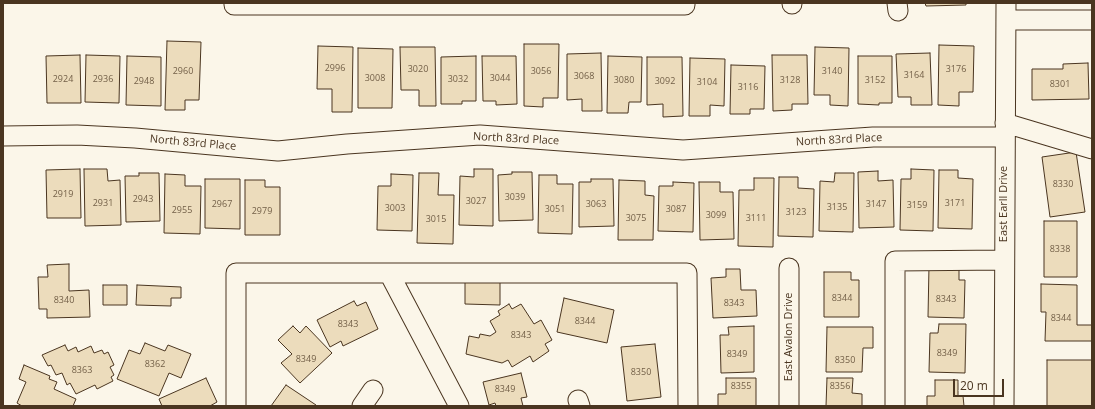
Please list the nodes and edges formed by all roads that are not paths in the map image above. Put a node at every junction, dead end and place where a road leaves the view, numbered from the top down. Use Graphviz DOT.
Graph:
graph roads {
  1 [pos="234,3"];
  2 [pos="684,3"];
  3 [pos="1006,11"];
  4 [pos="1092,20"];
  5 [pos="1005,130"];
  6 [pos="3,136"];
  7 [pos="1092,149"];
  8 [pos="1004,260"];
  9 [pos="789,268"];
  10 [pos="389,273"];
  11 [pos="373,390"];
  12 [pos="236,406"];
  13 [pos="362,406"];
  14 [pos="459,406"];
  15 [pos="688,406"];
  16 [pos="790,406"];
  17 [pos="895,406"];
  18 [pos="1004,406"];
  1 -- 2 [label="street"];
  3 -- 4 [label="street"];
  3 -- 5 [label="street, East Earll Drive"];
  5 -- 6 [label="street, North 83rd Place"];
  5 -- 7 [label="street, North 83rd Place"];
  5 -- 8 [label="street, East Earll Drive"];
  8 -- 17 [label="street"];
  8 -- 18 [label="street, East Earll Drive"];
  9 -- 16 [label="street, East Avalon Drive"];
  10 -- 12 [label="street"];
  10 -- 14 [label="street"];
  10 -- 15 [label="street"];
  11 -- 13 [label="street"];
}
